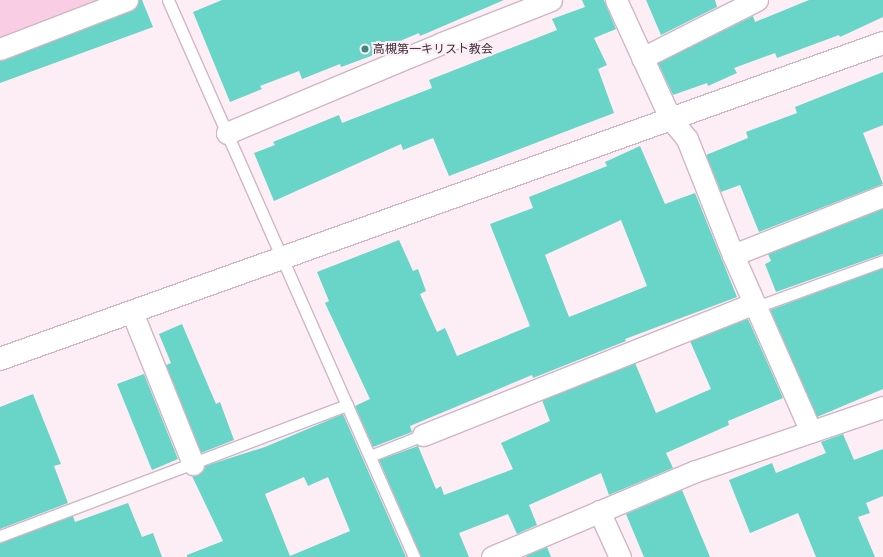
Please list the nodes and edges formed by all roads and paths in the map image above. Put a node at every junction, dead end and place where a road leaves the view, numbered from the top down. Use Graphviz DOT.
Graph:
graph roads {
  1 [pos="127,0"];
  2 [pos="168,0"];
  3 [pos="552,0"];
  4 [pos="616,0"];
  5 [pos="757,0"];
  6 [pos="883,43"];
  7 [pos="0,49"];
  8 [pos="642,58"];
  9 [pos="670,118"];
  10 [pos="227,133"];
  11 [pos="883,196"];
  12 [pos="734,255"];
  13 [pos="284,259"];
  14 [pos="883,261"];
  15 [pos="755,305"];
  16 [pos="132,312"];
  17 [pos="0,359"];
  18 [pos="347,405"];
  19 [pos="883,407"];
  20 [pos="811,432"];
  21 [pos="423,435"];
  22 [pos="370,456"];
  23 [pos="193,464"];
  24 [pos="599,510"];
  25 [pos="0,536"];
  26 [pos="414,557"];
  27 [pos="492,557"];
  28 [pos="620,557"];
  1 -- 7 [label="street"];
  2 -- 10 [label="lane"];
  3 -- 10 [label="street"];
  4 -- 8 [label="street"];
  5 -- 8 [label="street"];
  6 -- 9 [label="street"];
  8 -- 9 [label="street"];
  9 -- 12 [label="street"];
  9 -- 13 [label="street"];
  10 -- 13 [label="lane"];
  11 -- 12 [label="street"];
  12 -- 15 [label="street"];
  13 -- 16 [label="street"];
  13 -- 18 [label="lane"];
  14 -- 15 [label="lane"];
  15 -- 20 [label="street"];
  15 -- 21 [label="street"];
  16 -- 17 [label="street"];
  16 -- 23 [label="street"];
  18 -- 22 [label="lane"];
  18 -- 23 [label="lane"];
  19 -- 20 [label="street"];
  20 -- 24 [label="street"];
  21 -- 22 [label="lane"];
  22 -- 26 [label="lane"];
  23 -- 25 [label="lane"];
  24 -- 27 [label="street"];
  24 -- 28 [label="street"];
}
